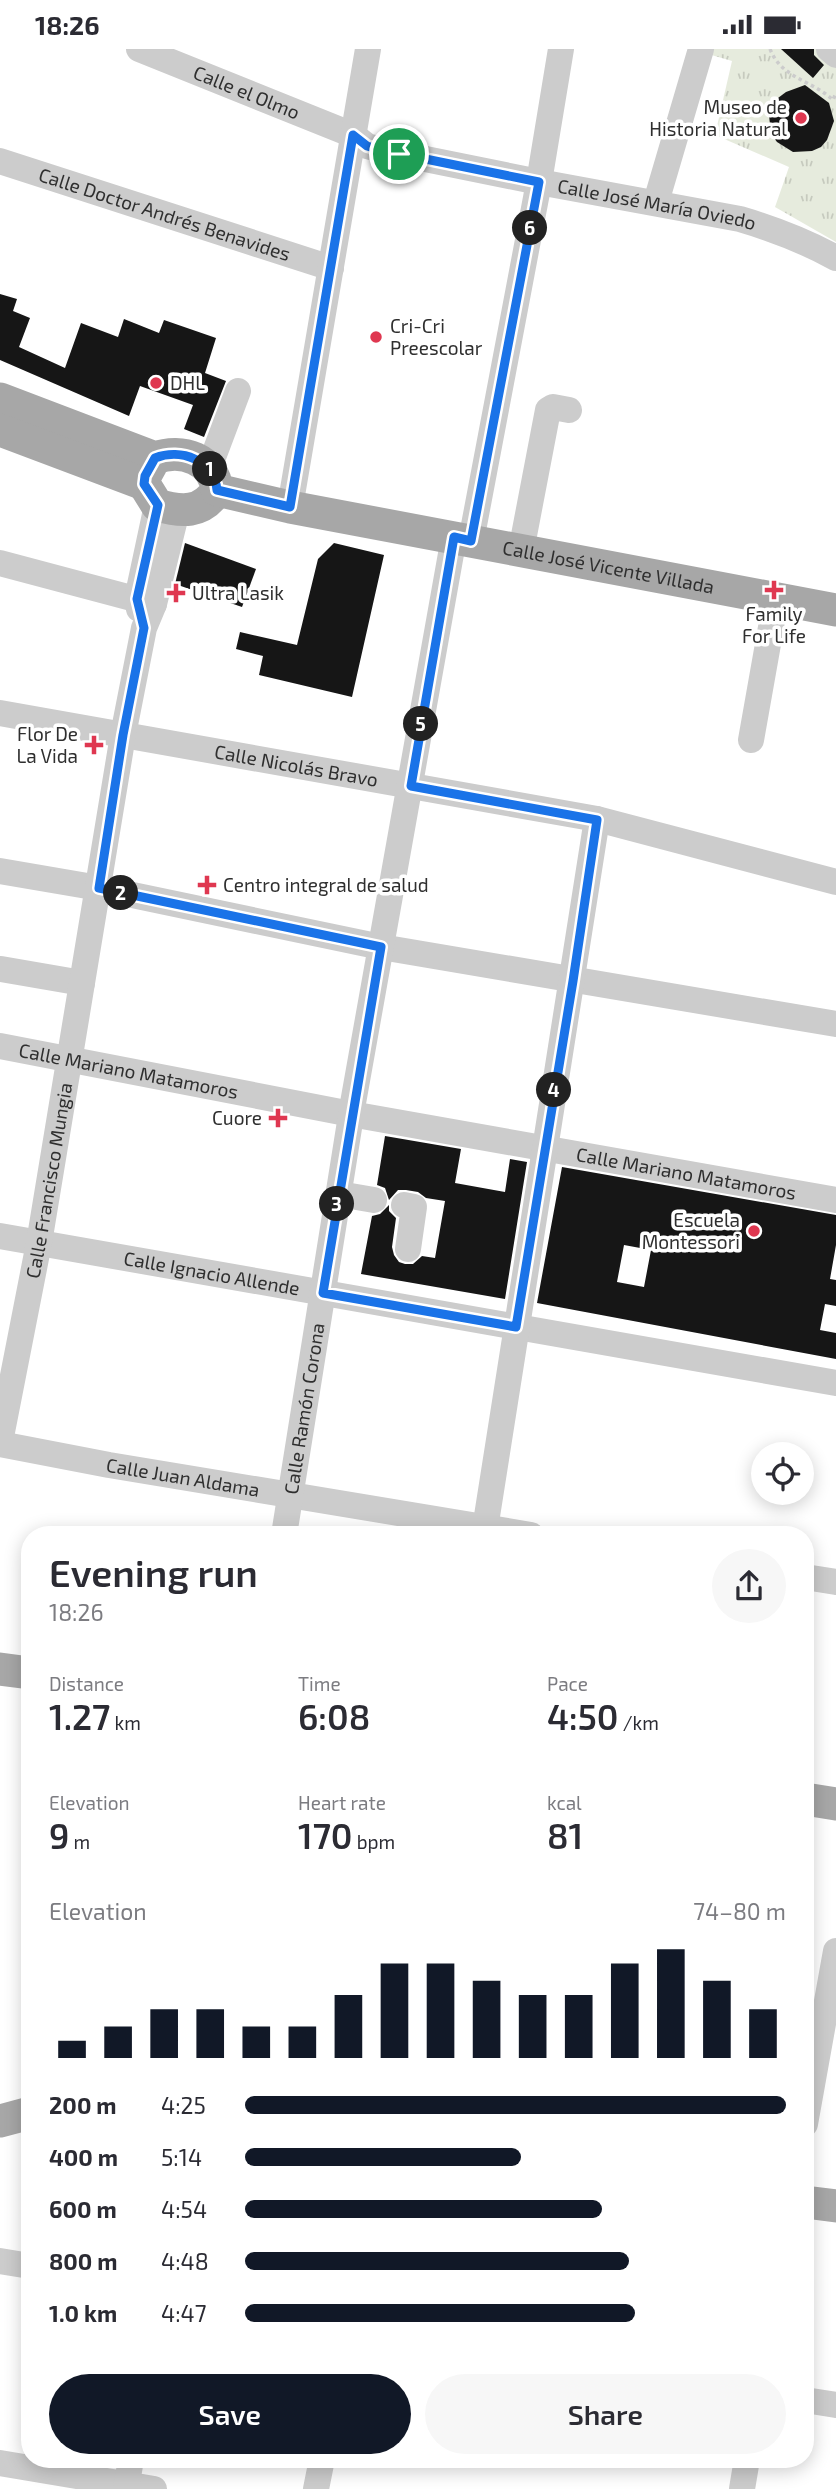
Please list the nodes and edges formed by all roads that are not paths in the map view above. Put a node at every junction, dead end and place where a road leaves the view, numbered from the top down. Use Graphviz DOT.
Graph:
graph roads {
  1 [pos="139,49"];
  2 [pos="368,49"];
  3 [pos="561,49"];
  4 [pos="701,49"];
  5 [pos="829,49"];
  6 [pos="836,55"];
  7 [pos="353,135"];
  8 [pos="0,161"];
  9 [pos="539,182"];
  10 [pos="656,202"];
  11 [pos="836,258"];
  12 [pos="331,268"];
  13 [pos="238,391"];
  14 [pos="0,399"];
  15 [pos="569,410"];
  16 [pos="0,430"];
  17 [pos="213,479"];
  18 [pos="158,489"];
  19 [pos="290,507"];
  20 [pos="462,539"];
  21 [pos="521,551"];
  22 [pos="0,563"];
  23 [pos="776,599"];
  24 [pos="145,610"];
  25 [pos="836,611"];
  26 [pos="0,713"];
  27 [pos="123,735"];
  28 [pos="751,740"];
  29 [pos="411,786"];
  30 [pos="597,820"];
  31 [pos="0,871"];
  32 [pos="836,882"];
  33 [pos="99,888"];
  34 [pos="381,947"];
  35 [pos="1,969"];
  36 [pos="573,981"];
  37 [pos="82,983"];
  38 [pos="836,1024"];
  39 [pos="0,1046"];
  40 [pos="69,1058"];
  41 [pos="351,1114"];
  42 [pos="544,1148"];
  43 [pos="339,1194"];
  44 [pos="374,1200"];
  45 [pos="836,1200"];
  46 [pos="404,1205"];
  47 [pos="0,1236"];
  48 [pos="39,1243"];
  49 [pos="408,1249"];
  50 [pos="323,1293"];
  51 [pos="516,1327"];
  52 [pos="836,1383"];
  53 [pos="0,1443"];
  54 [pos="290,1495"];
  55 [pos="285,1526"];
  56 [pos="457,1526"];
  57 [pos="485,1526"];
  58 [pos="814,1578"];
  59 [pos="836,1582"];
  60 [pos="0,1669"];
  61 [pos="21,1672"];
  62 [pos="814,1800"];
  63 [pos="836,1804"];
  64 [pos="836,1951"];
  65 [pos="822,2007"];
  66 [pos="814,2062"];
  67 [pos="21,2115"];
  68 [pos="0,2121"];
  69 [pos="814,2203"];
  70 [pos="836,2206"];
  71 [pos="0,2261"];
  72 [pos="21,2264"];
  73 [pos="814,2401"];
  74 [pos="836,2405"];
  75 [pos="0,2463"];
  76 [pos="21,2465"];
  77 [pos="46,2468"];
  78 [pos="320,2468"];
  79 [pos="745,2468"];
  80 [pos="128,2477"];
  81 [pos="154,2489"];
  82 [pos="316,2489"];
  83 [pos="741,2489"];
  1 -- 7 [label="street, Calle el Olmo"];
  2 -- 7 [label="street"];
  3 -- 9 [label="street, Calle Ramón Corona"];
  4 -- 10 [label="street"];
  5 -- 6 [label="street"];
  7 -- 9 [label="street, Calle José María Oviedo"];
  7 -- 12 [label="street"];
  8 -- 12 [label="street, Calle Doctor Andrés Benavides"];
  9 -- 10 [label="street, Calle José María Oviedo"];
  9 -- 20 [label="street, Calle Ramón Corona"];
  10 -- 11 [label="street, Calle José María Oviedo"];
  12 -- 19 [label="street"];
  13 -- 17 [label="street"];
  14 -- 18 [label="main road"];
  15 -- 21 [label="street"];
  16 -- 18 [label="main road"];
  17 -- 18 [label="main road"];
  17 -- 18 [label="main road, Calle José Vicente Villada"];
  17 -- 19 [label="main road, Calle José Vicente Villada"];
  18 -- 24 [label="street, Calle Francisco Mungia"];
  19 -- 20 [label="main road, Calle José Vicente Villada"];
  20 -- 21 [label="main road, Calle José Vicente Villada"];
  20 -- 29 [label="street, Calle Ramón Corona"];
  21 -- 23 [label="main road, Calle José Vicente Villada"];
  22 -- 24 [label="street"];
  23 -- 25 [label="main road, Calle José Vicente Villada"];
  23 -- 28 [label="street"];
  24 -- 27 [label="street, Calle Francisco Mungia"];
  26 -- 27 [label="street, Calle Nicolás Bravo"];
  27 -- 29 [label="street, Calle Nicolás Bravo"];
  27 -- 33 [label="street, Calle Francisco Mungia"];
  29 -- 30 [label="street, Calle Nicolás Bravo"];
  29 -- 34 [label="street, Calle Ramón Corona"];
  30 -- 32 [label="street, Calle Nicolás Bravo"];
  30 -- 36 [label="street"];
  31 -- 33 [label="street"];
  33 -- 34 [label="street"];
  33 -- 37 [label="street, Calle Francisco Mungia"];
  34 -- 36 [label="street"];
  34 -- 41 [label="street, Calle Ramón Corona"];
  35 -- 37 [label="street"];
  36 -- 38 [label="street"];
  36 -- 42 [label="street"];
  37 -- 40 [label="street, Calle Francisco Mungia"];
  39 -- 40 [label="street, Calle Mariano Matamoros"];
  40 -- 41 [label="street, Calle Mariano Matamoros"];
  40 -- 48 [label="street, Calle Francisco Mungia"];
  41 -- 42 [label="street, Calle Mariano Matamoros"];
  41 -- 43 [label="street, Calle Ramón Corona"];
  42 -- 45 [label="street, Calle Mariano Matamoros"];
  42 -- 51 [label="street"];
  43 -- 44 [label="street"];
  43 -- 50 [label="street, Calle Ramón Corona"];
  46 -- 49 [label="street"];
  47 -- 48 [label="street, Calle Ignacio Allende"];
  48 -- 50 [label="street, Calle Ignacio Allende"];
  48 -- 53 [label="street, Calle Francisco Mungia"];
  50 -- 51 [label="street, Calle Ignacio Allende"];
  50 -- 54 [label="street, Calle Ramón Corona"];
  51 -- 52 [label="street, Calle Ignacio Allende"];
  51 -- 57 [label="street"];
  53 -- 54 [label="street, Calle Juan Aldama"];
  54 -- 55 [label="street, Calle Ramón Corona"];
  54 -- 56 [label="street, Calle Juan Aldama"];
  58 -- 59 [label="street"];
  60 -- 61 [label="main road"];
  62 -- 63 [label="main road"];
  64 -- 65 [label="street"];
  65 -- 66 [label="street"];
  67 -- 68 [label="main road"];
  69 -- 70 [label="main road"];
  71 -- 72 [label="street"];
  73 -- 74 [label="street"];
  75 -- 76 [label="street"];
  77 -- 80 [label="street"];
  78 -- 82 [label="street"];
  79 -- 83 [label="street"];
  80 -- 81 [label="street"];
}
